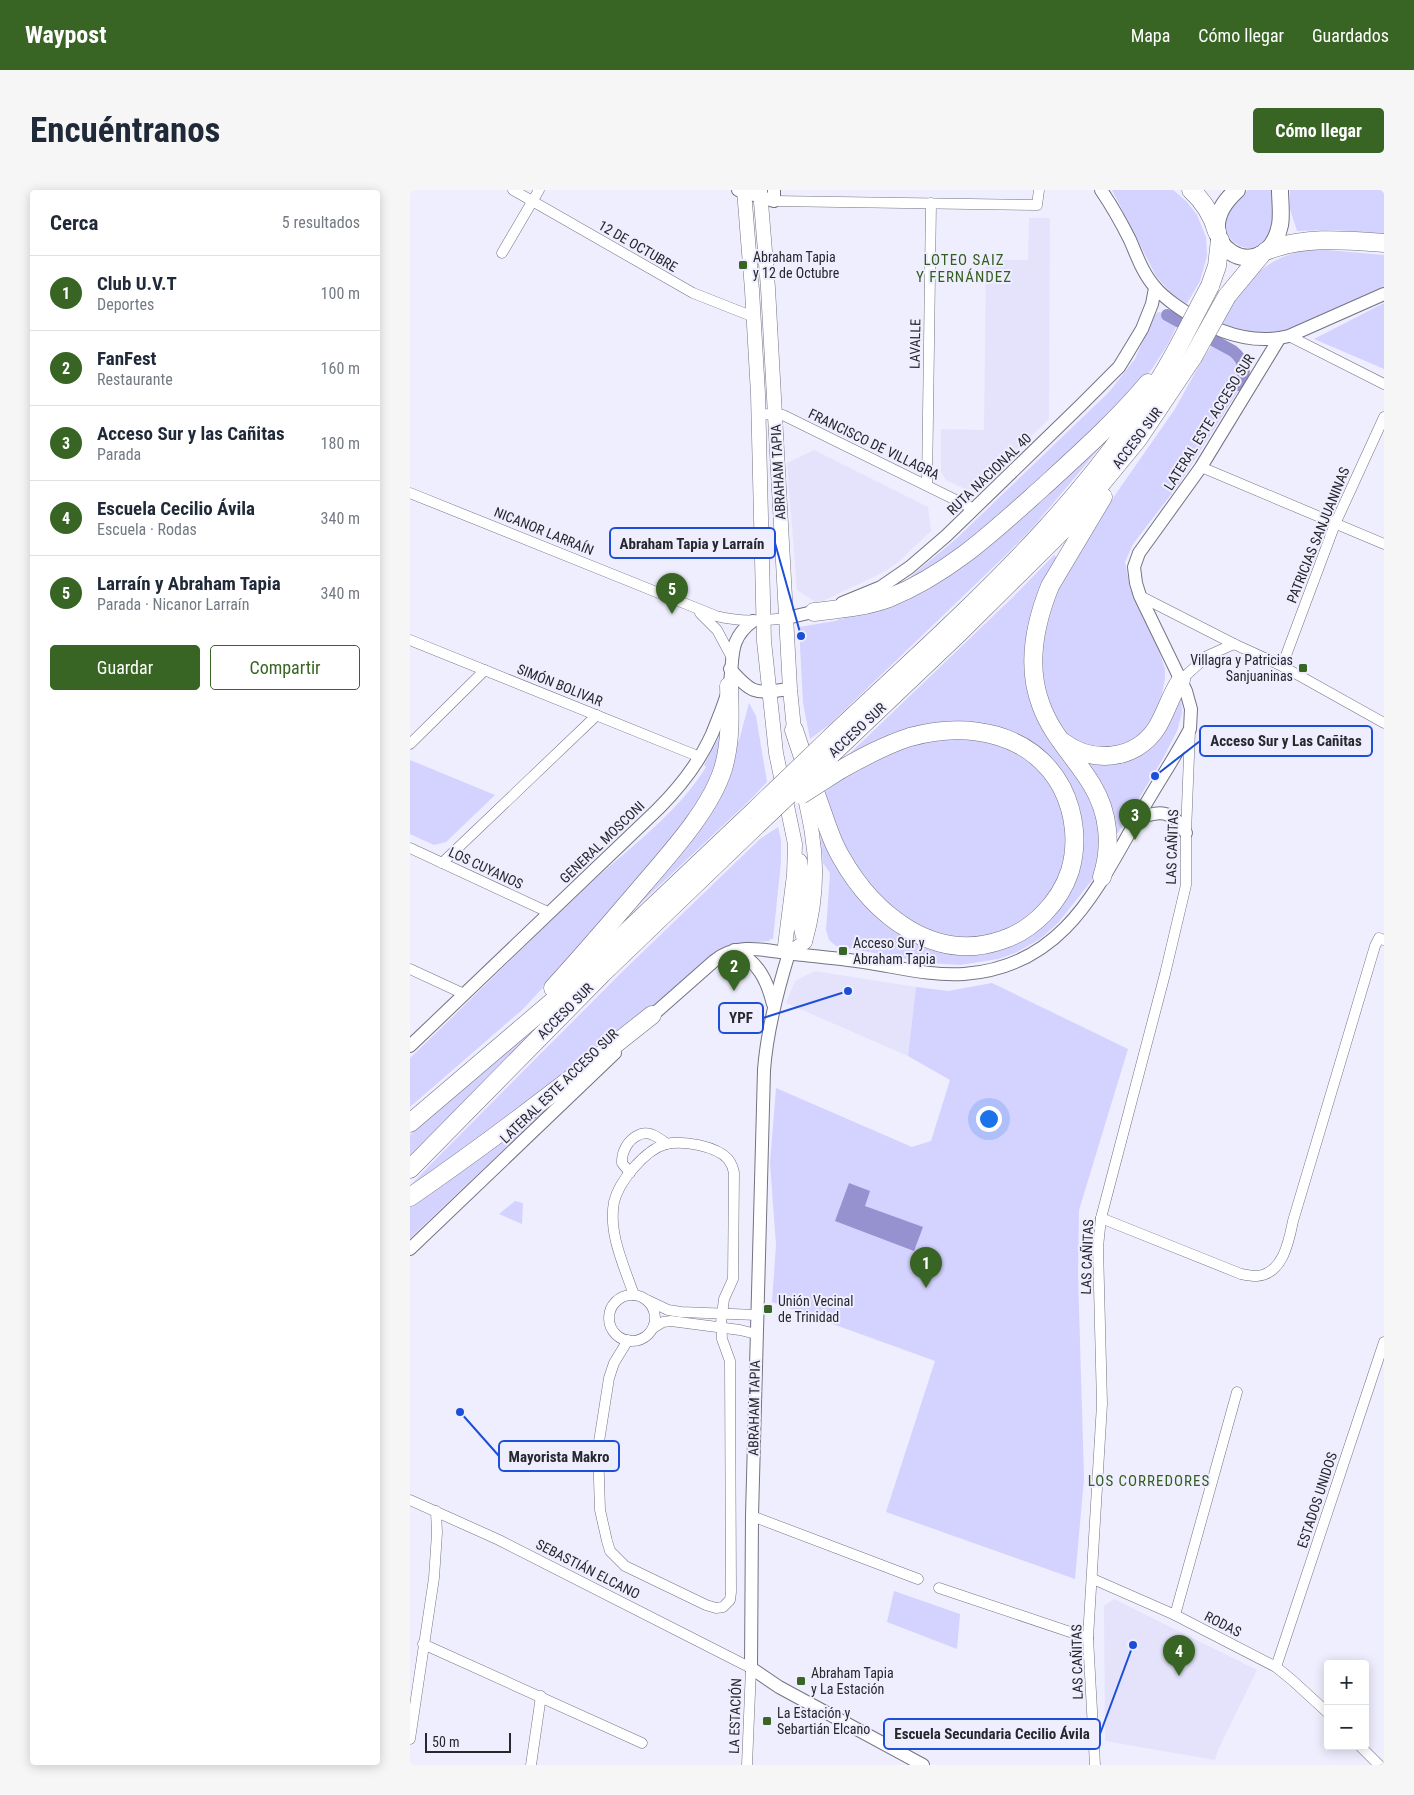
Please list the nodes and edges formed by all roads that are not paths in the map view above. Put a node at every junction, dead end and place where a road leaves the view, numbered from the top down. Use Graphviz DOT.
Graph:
graph roads {
  1 [pos="513,190"];
  2 [pos="539,190"];
  3 [pos="1039,190"];
  4 [pos="1103,190"];
  5 [pos="1191,190"];
  6 [pos="1237,190"];
  7 [pos="1280,190"];
  8 [pos="742,191"];
  9 [pos="767,194"];
  10 [pos="532,201"];
  11 [pos="931,203"];
  12 [pos="1218,236"];
  13 [pos="1384,243"];
  14 [pos="502,253"];
  15 [pos="1264,253"];
  16 [pos="1155,288"];
  17 [pos="1384,294"];
  18 [pos="754,317"];
  19 [pos="1284,338"];
  20 [pos="1185,353"];
  21 [pos="1384,384"];
  22 [pos="759,414"];
  23 [pos="775,415"];
  24 [pos="1384,417"];
  25 [pos="1152,420"];
  26 [pos="1201,467"];
  27 [pos="926,486"];
  28 [pos="410,493"];
  29 [pos="974,509"];
  30 [pos="1335,524"];
  31 [pos="1384,544"];
  32 [pos="1140,596"];
  33 [pos="694,607"];
  34 [pos="814,612"];
  35 [pos="787,618"];
  36 [pos="758,621"];
  37 [pos="410,640"];
  38 [pos="1234,644"];
  39 [pos="732,656"];
  40 [pos="1282,666"];
  41 [pos="485,670"];
  42 [pos="730,677"];
  43 [pos="1181,680"];
  44 [pos="790,689"];
  45 [pos="770,692"];
  46 [pos="597,715"];
  47 [pos="1384,723"];
  48 [pos="1190,729"];
  49 [pos="794,730"];
  50 [pos="1058,738"];
  51 [pos="834,743"];
  52 [pos="410,744"];
  53 [pos="700,757"];
  54 [pos="759,817"];
  55 [pos="1136,820"];
  56 [pos="1186,834"];
  57 [pos="795,844"];
  58 [pos="410,848"];
  59 [pos="442,863"];
  60 [pos="1102,877"];
  61 [pos="550,913"];
  62 [pos="1384,940"];
  63 [pos="805,942"];
  64 [pos="734,950"];
  65 [pos="789,953"];
  66 [pos="822,957"];
  67 [pos="410,969"];
  68 [pos="464,994"];
  69 [pos="774,1005"];
  70 [pos="652,1015"];
  71 [pos="410,1046"];
  72 [pos="499,1048"];
  73 [pos="410,1123"];
  74 [pos="667,1144"];
  75 [pos="410,1169"];
  76 [pos="630,1173"];
  77 [pos="410,1197"];
  78 [pos="1101,1218"];
  79 [pos="410,1249"];
  80 [pos="634,1295"];
  81 [pos="647,1300"];
  82 [pos="722,1314"];
  83 [pos="756,1315"];
  84 [pos="653,1328"];
  85 [pos="722,1329"];
  86 [pos="756,1334"];
  87 [pos="628,1340"];
  88 [pos="1384,1342"];
  89 [pos="1237,1392"];
  90 [pos="410,1500"];
  91 [pos="436,1511"];
  92 [pos="752,1516"];
  93 [pos="918,1579"];
  94 [pos="1092,1579"];
  95 [pos="939,1588"];
  96 [pos="1175,1615"];
  97 [pos="1088,1638"];
  98 [pos="423,1644"];
  99 [pos="1276,1666"];
  100 [pos="751,1668"];
  101 [pos="541,1696"];
  102 [pos="1324,1709"];
  103 [pos="410,1739"];
  104 [pos="642,1743"];
  105 [pos="1364,1750"];
  106 [pos="531,1765"];
  107 [pos="748,1765"];
  108 [pos="923,1765"];
  109 [pos="1095,1765"];
  110 [pos="1379,1765"];
  1 -- 10 [label="street, 12 DE OCTUBRE"];
  2 -- 10 [label="street"];
  3 -- 11 [label="street"];
  4 -- 16 [label="street"];
  5 -- 12 [label="highway"];
  6 -- 12 [label="highway, ACCESO SUR"];
  7 -- 15 [label="highway, ACCESO SUR"];
  8 -- 9 [label="street"];
  8 -- 18 [label="main road, ABRAHAM TAPIA"];
  9 -- 11 [label="street"];
  9 -- 23 [label="main road, ABRAHAM TAPIA"];
  10 -- 14 [label="street"];
  10 -- 18 [label="street, 12 DE OCTUBRE"];
  11 -- 27 [label="street, LAVALLE"];
  12 -- 15 [label="highway"];
  12 -- 20 [label="highway, ACCESO SUR, bridge"];
  13 -- 15 [label="highway"];
  15 -- 20 [label="highway, ACCESO SUR, bridge"];
  16 -- 19 [label="street"];
  16 -- 29 [label="street, RUTA NACIONAL 40"];
  17 -- 19 [label="street"];
  18 -- 22 [label="main road, ABRAHAM TAPIA"];
  19 -- 21 [label="street"];
  19 -- 26 [label="street, LATERAL ESTE ACCESO SUR"];
  20 -- 25 [label="highway, ACCESO SUR"];
  20 -- 34 [label="highway"];
  20 -- 51 [label="highway, ACCESO SUR"];
  22 -- 23 [label="street, FRANCISCO DE VILLAGRA"];
  22 -- 36 [label="main road, ABRAHAM TAPIA"];
  23 -- 27 [label="street, FRANCISCO DE VILLAGRA"];
  23 -- 35 [label="main road, ABRAHAM TAPIA"];
  24 -- 30 [label="street, PATRICIAS SANJUANINAS"];
  25 -- 50 [label="highway"];
  25 -- 51 [label="highway, ACCESO SUR"];
  26 -- 30 [label="street"];
  26 -- 32 [label="street, LATERAL ESTE ACCESO SUR"];
  27 -- 29 [label="street, FRANCISCO DE VILLAGRA"];
  28 -- 33 [label="street, NICANOR LARRAÍN"];
  29 -- 34 [label="street, RUTA NACIONAL 40"];
  30 -- 31 [label="street"];
  30 -- 40 [label="street, PATRICIAS SANJUANINAS"];
  32 -- 38 [label="street"];
  32 -- 43 [label="street, LATERAL ESTE ACCESO SUR"];
  33 -- 36 [label="street, NICANOR LARRAÍN"];
  33 -- 39 [label="street, NICANOR LARRAÍN"];
  34 -- 35 [label="street, RUTA NACIONAL 40"];
  35 -- 36 [label="street, NICANOR LARRAÍN"];
  35 -- 44 [label="main road, ABRAHAM TAPIA"];
  36 -- 39 [label="street, GENERAL MOSCONI"];
  36 -- 45 [label="main road, ABRAHAM TAPIA"];
  37 -- 41 [label="street, SIMÓN BOLIVAR"];
  38 -- 40 [label="street"];
  38 -- 43 [label="street"];
  39 -- 42 [label="street, GENERAL MOSCONI"];
  40 -- 47 [label="street"];
  41 -- 46 [label="street, SIMÓN BOLIVAR"];
  41 -- 52 [label="street"];
  42 -- 45 [label="street"];
  42 -- 53 [label="street, GENERAL MOSCONI"];
  42 -- 72 [label="highway"];
  43 -- 48 [label="street, LATERAL ESTE ACCESO SUR"];
  43 -- 50 [label="highway"];
  44 -- 45 [label="street"];
  44 -- 49 [label="main road, ABRAHAM TAPIA"];
  45 -- 57 [label="main road, ABRAHAM TAPIA"];
  46 -- 53 [label="street, SIMÓN BOLIVAR"];
  46 -- 59 [label="street"];
  48 -- 55 [label="street, LATERAL ESTE ACCESO SUR"];
  48 -- 56 [label="street, LAS CAÑITAS"];
  49 -- 54 [label="highway, bridge"];
  49 -- 63 [label="main road, ABRAHAM TAPIA"];
  50 -- 60 [label="highway"];
  51 -- 54 [label="highway, ACCESO SUR, bridge"];
  53 -- 61 [label="street, GENERAL MOSCONI"];
  54 -- 72 [label="highway, ACCESO SUR"];
  54 -- 75 [label="highway, ACCESO SUR"];
  55 -- 56 [label="street"];
  55 -- 60 [label="street, LATERAL ESTE ACCESO SUR"];
  56 -- 78 [label="street, LAS CAÑITAS"];
  57 -- 63 [label="main road"];
  57 -- 65 [label="main road, ABRAHAM TAPIA"];
  58 -- 59 [label="street, LOS CUYANOS"];
  59 -- 61 [label="street, LOS CUYANOS"];
  60 -- 66 [label="street, LATERAL ESTE ACCESO SUR"];
  61 -- 68 [label="street, GENERAL MOSCONI"];
  62 -- 78 [label="street"];
  63 -- 65 [label="main road"];
  63 -- 66 [label="street"];
  64 -- 65 [label="street, LATERAL ESTE ACCESO SUR"];
  64 -- 69 [label="street"];
  64 -- 70 [label="street, LATERAL ESTE ACCESO SUR"];
  65 -- 66 [label="street, LATERAL ESTE ACCESO SUR"];
  65 -- 69 [label="street, ABRAHAM TAPIA"];
  67 -- 68 [label="street"];
  68 -- 71 [label="street, GENERAL MOSCONI"];
  69 -- 83 [label="street, ABRAHAM TAPIA"];
  70 -- 77 [label="highway"];
  70 -- 79 [label="street, LATERAL ESTE ACCESO SUR"];
  72 -- 73 [label="highway, ACCESO SUR"];
  74 -- 76 [label="street"];
  74 -- 76 [label="street"];
  74 -- 82 [label="street"];
  76 -- 80 [label="street"];
  78 -- 94 [label="street, LAS CAÑITAS"];
  80 -- 81 [label="street"];
  80 -- 87 [label="street"];
  81 -- 82 [label="street"];
  81 -- 84 [label="street"];
  82 -- 83 [label="street"];
  82 -- 85 [label="street"];
  83 -- 86 [label="street, ABRAHAM TAPIA"];
  84 -- 85 [label="street"];
  84 -- 87 [label="street"];
  85 -- 86 [label="street"];
  85 -- 87 [label="street"];
  86 -- 92 [label="street, ABRAHAM TAPIA"];
  88 -- 99 [label="street, ESTADOS UNIDOS"];
  89 -- 96 [label="street"];
  90 -- 91 [label="street, SEBASTIÁN ELCANO"];
  91 -- 98 [label="street"];
  91 -- 100 [label="street, SEBASTIÁN ELCANO"];
  92 -- 93 [label="street"];
  92 -- 100 [label="street, ABRAHAM TAPIA"];
  94 -- 96 [label="street, RODAS"];
  94 -- 97 [label="street, LAS CAÑITAS"];
  95 -- 97 [label="street"];
  96 -- 99 [label="street, RODAS"];
  97 -- 109 [label="street, LAS CAÑITAS"];
  98 -- 101 [label="street"];
  98 -- 103 [label="street"];
  99 -- 102 [label="street, RODAS"];
  100 -- 107 [label="street, LA ESTACIÓN"];
  100 -- 108 [label="street"];
  101 -- 104 [label="street"];
  101 -- 106 [label="street"];
  105 -- 110 [label="street"];
}
